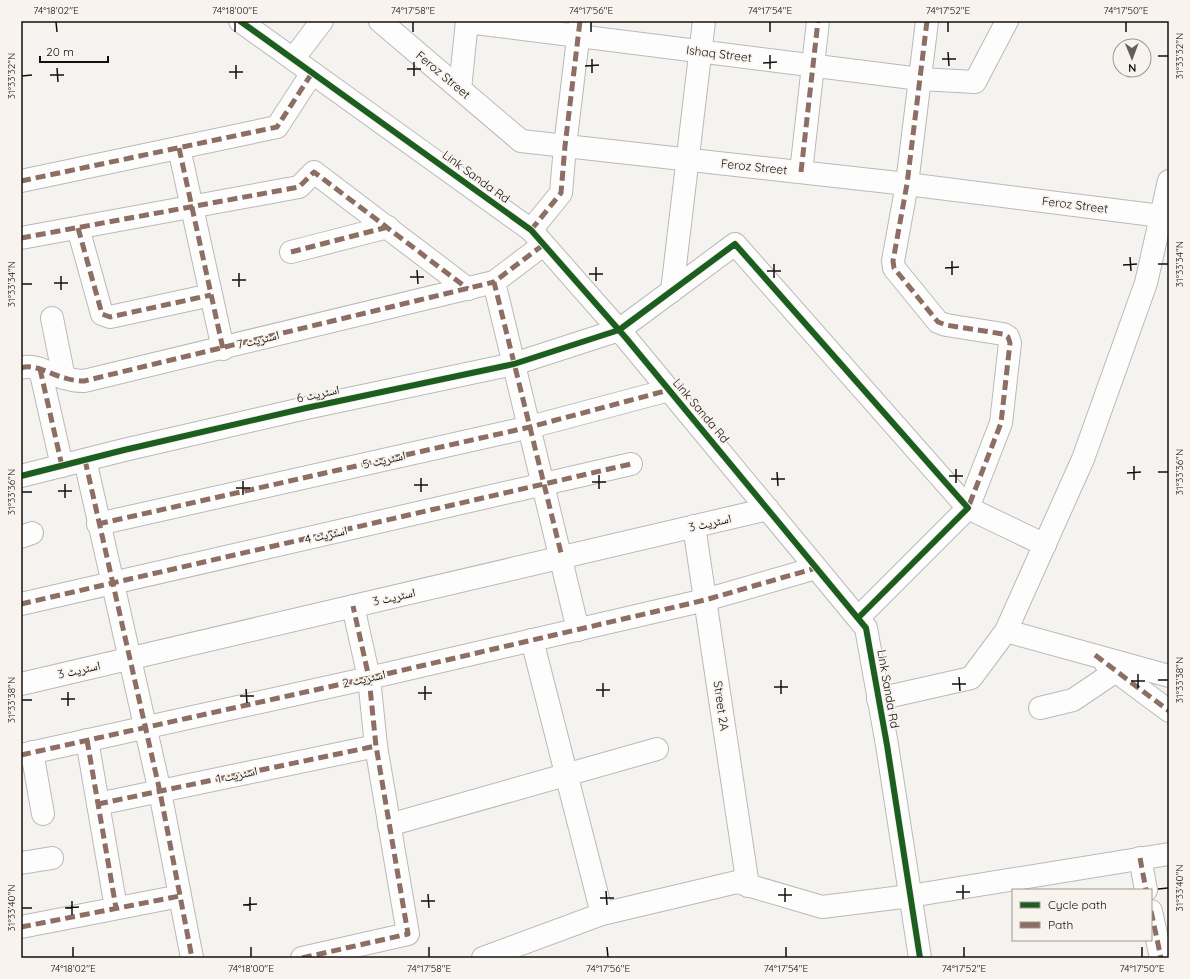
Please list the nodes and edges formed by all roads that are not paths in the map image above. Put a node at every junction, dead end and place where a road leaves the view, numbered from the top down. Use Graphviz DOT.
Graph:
graph roads {
  1 [pos="240,21"];
  2 [pos="322,21"];
  3 [pos="380,21"];
  4 [pos="704,21"];
  5 [pos="818,21"];
  6 [pos="927,21"];
  7 [pos="1007,21"];
  8 [pos="467,22"];
  9 [pos="579,29"];
  10 [pos="700,52"];
  11 [pos="292,59"];
  12 [pos="813,66"];
  13 [pos="312,73"];
  14 [pos="920,79"];
  15 [pos="460,89"];
  16 [pos="565,146"];
  17 [pos="178,148"];
  18 [pos="687,159"];
  19 [pos="801,172"];
  20 [pos="21,181"];
  21 [pos="1169,181"];
  22 [pos="907,184"];
  23 [pos="192,206"];
  24 [pos="1165,218"];
  25 [pos="388,227"];
  26 [pos="78,228"];
  27 [pos="21,238"];
  28 [pos="537,238"];
  29 [pos="291,252"];
  30 [pos="494,282"];
  31 [pos="468,288"];
  32 [pos="672,291"];
  33 [pos="211,295"];
  34 [pos="52,318"];
  35 [pos="619,330"];
  36 [pos="223,349"];
  37 [pos="514,364"];
  38 [pos="30,368"];
  39 [pos="64,378"];
  40 [pos="669,390"];
  41 [pos="530,427"];
  42 [pos="85,460"];
  43 [pos="631,464"];
  44 [pos="62,466"];
  45 [pos="21,476"];
  46 [pos="544,484"];
  47 [pos="968,508"];
  48 [pos="768,509"];
  49 [pos="98,524"];
  50 [pos="694,526"];
  51 [pos="1045,545"];
  52 [pos="562,558"];
  53 [pos="816,568"];
  54 [pos="112,584"];
  55 [pos="705,600"];
  56 [pos="21,604"];
  57 [pos="353,606"];
  58 [pos="858,618"];
  59 [pos="578,630"];
  60 [pos="1006,631"];
  61 [pos="532,640"];
  62 [pos="1095,655"];
  63 [pos="131,659"];
  64 [pos="1116,671"];
  65 [pos="1169,676"];
  66 [pos="369,678"];
  67 [pos="21,684"];
  68 [pos="878,699"];
  69 [pos="1040,708"];
  70 [pos="1169,710"];
  71 [pos="145,728"];
  72 [pos="87,740"];
  73 [pos="376,746"];
  74 [pos="657,749"];
  75 [pos="26,753"];
  76 [pos="567,775"];
  77 [pos="160,792"];
  78 [pos="98,804"];
  79 [pos="43,814"];
  80 [pos="389,825"];
  81 [pos="1169,854"];
  82 [pos="52,858"];
  83 [pos="1140,858"];
  84 [pos="21,863"];
  85 [pos="748,886"];
  86 [pos="1146,889"];
  87 [pos="180,896"];
  88 [pos="910,896"];
  89 [pos="116,908"];
  90 [pos="602,914"];
  91 [pos="1152,916"];
  92 [pos="21,927"];
  93 [pos="192,958"];
  94 [pos="302,958"];
  95 [pos="483,958"];
  96 [pos="920,958"];
  97 [pos="1161,958"];
  1 -- 11 [label="street, Link Sanda Rd"];
  2 -- 11 [label="street"];
  3 -- 15 [label="street, Feroz Street"];
  4 -- 10 [label="street"];
  5 -- 12 [label="street"];
  6 -- 14 [label="street"];
  7 -- 14 [label="street, Ishaq Street"];
  8 -- 9 [label="street, Ishaq Street"];
  8 -- 15 [label="street"];
  9 -- 10 [label="street, Ishaq Street"];
  9 -- 16 [label="street"];
  10 -- 12 [label="street, Ishaq Street"];
  10 -- 18 [label="street"];
  11 -- 13 [label="street, Link Sanda Rd"];
  12 -- 14 [label="street, Ishaq Street"];
  12 -- 19 [label="street"];
  13 -- 17 [label="street"];
  13 -- 28 [label="street, Link Sanda Rd"];
  14 -- 22 [label="street"];
  15 -- 16 [label="street, Feroz Street"];
  16 -- 18 [label="street, Feroz Street"];
  16 -- 28 [label="street"];
  17 -- 20 [label="street"];
  17 -- 23 [label="street"];
  18 -- 19 [label="street, Feroz Street"];
  18 -- 32 [label="street"];
  19 -- 22 [label="street, Feroz Street"];
  21 -- 24 [label="street"];
  22 -- 24 [label="street, Feroz Street"];
  22 -- 47 [label="street"];
  23 -- 25 [label="street"];
  23 -- 26 [label="street"];
  23 -- 33 [label="street"];
  24 -- 51 [label="street"];
  25 -- 29 [label="street"];
  25 -- 31 [label="street"];
  26 -- 27 [label="street"];
  26 -- 33 [label="street"];
  28 -- 30 [label="street"];
  28 -- 35 [label="street, Link Sanda Rd"];
  30 -- 31 [label="street, اسٹریٹ 7"];
  30 -- 37 [label="street"];
  31 -- 36 [label="street, اسٹریٹ 7"];
  32 -- 35 [label="street, اسٹریٹ 6"];
  32 -- 47 [label="street, اسٹریٹ 6"];
  33 -- 36 [label="street"];
  34 -- 39 [label="street"];
  35 -- 37 [label="street, اسٹریٹ 6"];
  35 -- 40 [label="street, Link Sanda Rd"];
  36 -- 39 [label="street, اسٹریٹ 7"];
  37 -- 41 [label="street"];
  37 -- 42 [label="street, اسٹریٹ 6"];
  38 -- 39 [label="street, اسٹریٹ 7"];
  38 -- 44 [label="street"];
  40 -- 41 [label="street, اسٹریٹ 5"];
  40 -- 48 [label="street, Link Sanda Rd"];
  41 -- 46 [label="street"];
  41 -- 49 [label="street, اسٹریٹ 5"];
  42 -- 44 [label="street, اسٹریٹ 6"];
  42 -- 49 [label="street"];
  43 -- 46 [label="street, اسٹریٹ 4"];
  44 -- 45 [label="street, اسٹریٹ 6"];
  46 -- 52 [label="street"];
  46 -- 54 [label="street, اسٹریٹ 4"];
  47 -- 51 [label="street"];
  47 -- 58 [label="street"];
  48 -- 50 [label="street, اسٹریٹ 3"];
  48 -- 53 [label="street, Link Sanda Rd"];
  49 -- 54 [label="street"];
  50 -- 52 [label="street, اسٹریٹ 3"];
  50 -- 55 [label="street, Street 2A"];
  51 -- 60 [label="street"];
  52 -- 57 [label="street, اسٹریٹ 3"];
  52 -- 59 [label="street"];
  53 -- 55 [label="street, اسٹریٹ 2"];
  53 -- 58 [label="street, Link Sanda Rd"];
  54 -- 56 [label="street, اسٹریٹ 4"];
  54 -- 63 [label="street"];
  55 -- 59 [label="street, اسٹریٹ 2"];
  55 -- 85 [label="street, Street 2A"];
  57 -- 63 [label="street, اسٹریٹ 3"];
  57 -- 66 [label="street"];
  58 -- 68 [label="street, Link Sanda Rd"];
  59 -- 61 [label="street, اسٹریٹ 2"];
  60 -- 62 [label="street"];
  60 -- 68 [label="street"];
  61 -- 66 [label="street, اسٹریٹ 2"];
  61 -- 76 [label="street"];
  62 -- 64 [label="street"];
  62 -- 65 [label="street"];
  63 -- 67 [label="street, اسٹریٹ 3"];
  63 -- 71 [label="street"];
  64 -- 69 [label="street"];
  64 -- 70 [label="street"];
  66 -- 71 [label="street, اسٹریٹ 2"];
  66 -- 73 [label="street"];
  68 -- 88 [label="street, Link Sanda Rd"];
  71 -- 72 [label="street, اسٹریٹ 2"];
  71 -- 77 [label="street"];
  72 -- 75 [label="street, اسٹریٹ 2"];
  72 -- 78 [label="street"];
  73 -- 77 [label="street, اسٹریٹ 1"];
  73 -- 80 [label="street"];
  74 -- 76 [label="street"];
  75 -- 79 [label="street"];
  76 -- 80 [label="street"];
  76 -- 90 [label="street"];
  77 -- 78 [label="street, اسٹریٹ 1"];
  77 -- 87 [label="street"];
  78 -- 89 [label="street"];
  80 -- 94 [label="street"];
  81 -- 83 [label="street"];
  82 -- 84 [label="street"];
  83 -- 86 [label="street"];
  83 -- 88 [label="street"];
  85 -- 88 [label="street"];
  85 -- 90 [label="street"];
  87 -- 89 [label="street"];
  87 -- 93 [label="street"];
  88 -- 96 [label="street, Link Sanda Rd"];
  89 -- 92 [label="street"];
  90 -- 95 [label="street"];
  91 -- 97 [label="street"];
}
